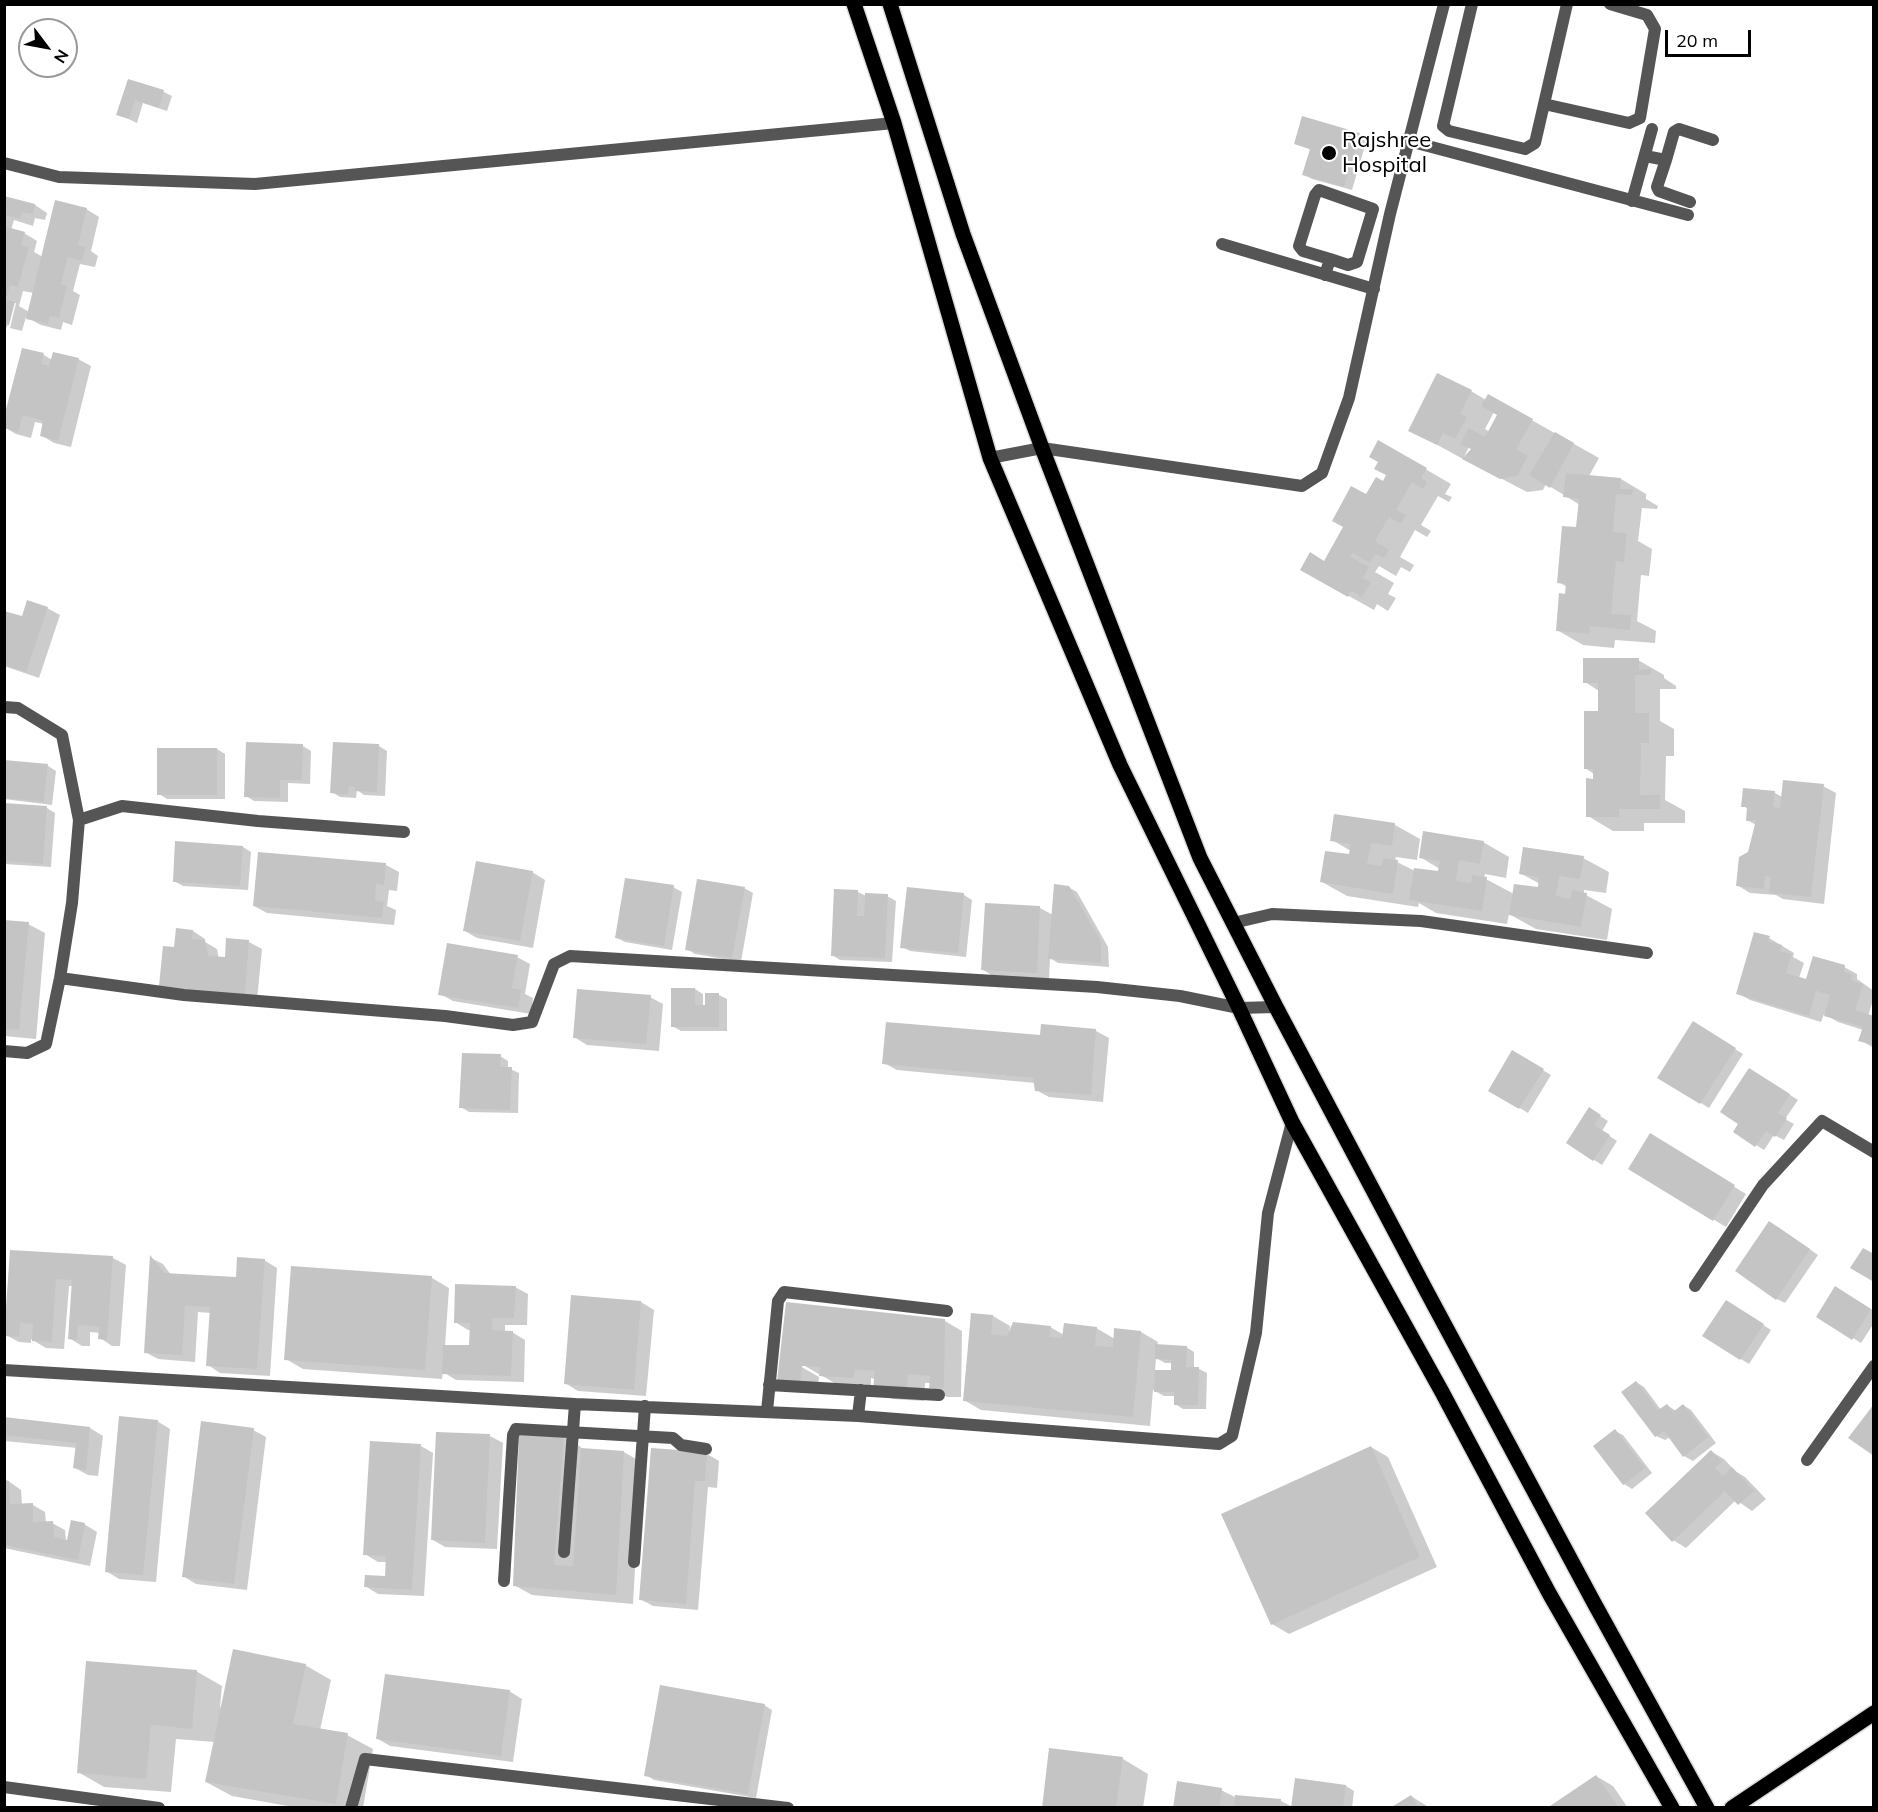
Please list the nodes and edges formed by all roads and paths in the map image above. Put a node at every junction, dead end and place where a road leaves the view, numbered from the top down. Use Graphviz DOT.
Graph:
graph roads {
  1 [pos="854,4"];
  2 [pos="890,4"];
  3 [pos="1444,4"];
  4 [pos="1472,4"];
  5 [pos="1567,4"];
  6 [pos="1610,4"];
  7 [pos="1544,104"];
  8 [pos="894,123"];
  9 [pos="1652,129"];
  10 [pos="1713,140"];
  11 [pos="1409,141"];
  12 [pos="1645,156"];
  13 [pos="1666,160"];
  14 [pos="4,163"];
  15 [pos="1632,201"];
  16 [pos="1690,202"];
  17 [pos="1373,209"];
  18 [pos="1390,214"];
  19 [pos="1688,215"];
  20 [pos="1222,244"];
  21 [pos="1330,259"];
  22 [pos="1325,275"];
  23 [pos="1374,289"];
  24 [pos="1042,447"];
  25 [pos="990,458"];
  26 [pos="4,707"];
  27 [pos="80,820"];
  28 [pos="404,832"];
  29 [pos="1233,923"];
  30 [pos="1647,953"];
  31 [pos="60,978"];
  32 [pos="1276,1007"];
  33 [pos="1239,1008"];
  34 [pos="4,1051"];
  35 [pos="1292,1122"];
  36 [pos="1874,1152"];
  37 [pos="1695,1286"];
  38 [pos="947,1311"];
  39 [pos="1874,1366"];
  40 [pos="4,1370"];
  41 [pos="769,1385"];
  42 [pos="861,1390"];
  43 [pos="939,1395"];
  44 [pos="575,1404"];
  45 [pos="645,1406"];
  46 [pos="767,1411"];
  47 [pos="858,1416"];
  48 [pos="573,1431"];
  49 [pos="643,1436"];
  50 [pos="706,1449"];
  51 [pos="1806,1460"];
  52 [pos="564,1552"];
  53 [pos="634,1562"];
  54 [pos="504,1581"];
  55 [pos="1874,1713"];
  56 [pos="4,1787"];
  57 [pos="159,1808"];
  58 [pos="351,1808"];
  59 [pos="788,1808"];
  60 [pos="1672,1808"];
  61 [pos="1707,1808"];
  62 [pos="1732,1808"];
  1 -- 8 [label="main road"];
  2 -- 24 [label="main road"];
  3 -- 11 [label="street"];
  4 -- 7 [label="street"];
  5 -- 7 [label="street"];
  6 -- 7 [label="street"];
  8 -- 14 [label="street"];
  8 -- 25 [label="main road"];
  9 -- 12 [label="street"];
  10 -- 13 [label="street"];
  11 -- 15 [label="street"];
  11 -- 18 [label="street"];
  12 -- 13 [label="street"];
  12 -- 15 [label="street"];
  13 -- 16 [label="street"];
  15 -- 19 [label="street"];
  17 -- 18 [label="street"];
  17 -- 21 [label="street"];
  17 -- 21 [label="street"];
  18 -- 23 [label="street"];
  20 -- 22 [label="street"];
  21 -- 22 [label="street"];
  22 -- 23 [label="street"];
  23 -- 24 [label="street"];
  24 -- 25 [label="street"];
  24 -- 29 [label="main road"];
  25 -- 33 [label="main road"];
  26 -- 27 [label="street"];
  27 -- 28 [label="street"];
  27 -- 31 [label="street"];
  29 -- 30 [label="street"];
  29 -- 32 [label="main road"];
  31 -- 33 [label="street"];
  31 -- 34 [label="street"];
  32 -- 33 [label="street"];
  32 -- 61 [label="main road"];
  33 -- 35 [label="main road"];
  35 -- 47 [label="street"];
  35 -- 60 [label="main road"];
  36 -- 37 [label="street"];
  38 -- 41 [label="street"];
  39 -- 51 [label="street"];
  40 -- 44 [label="street"];
  41 -- 42 [label="street"];
  41 -- 46 [label="street"];
  42 -- 43 [label="street"];
  42 -- 47 [label="street"];
  44 -- 45 [label="street"];
  44 -- 48 [label="street"];
  45 -- 46 [label="street"];
  45 -- 49 [label="street"];
  46 -- 47 [label="street"];
  48 -- 49 [label="street"];
  48 -- 52 [label="street"];
  48 -- 54 [label="street"];
  49 -- 50 [label="street"];
  49 -- 53 [label="street"];
  55 -- 62 [label="main road"];
  56 -- 57 [label="street"];
  58 -- 59 [label="street"];
}
